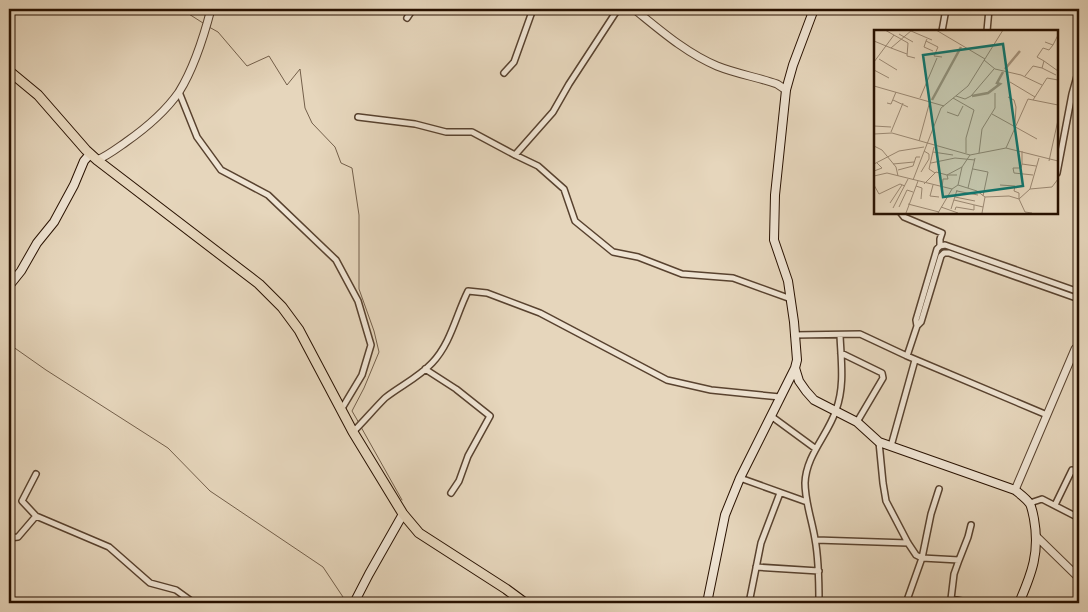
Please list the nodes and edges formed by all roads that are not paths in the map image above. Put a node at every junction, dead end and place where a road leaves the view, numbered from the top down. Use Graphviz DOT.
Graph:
graph roads {
  1 [pos="211,9"];
  2 [pos="413,9"];
  3 [pos="533,9"];
  4 [pos="618,9"];
  5 [pos="634,9"];
  6 [pos="814,9"];
  7 [pos="946,9"];
  8 [pos="990,9"];
  9 [pos="407,18"];
  10 [pos="942,30"];
  11 [pos="987,30"];
  12 [pos="1079,69"];
  13 [pos="9,71"];
  14 [pos="504,73"];
  15 [pos="786,90"];
  16 [pos="179,92"];
  17 [pos="358,117"];
  18 [pos="515,155"];
  19 [pos="93,157"];
  20 [pos="1058,168"];
  21 [pos="902,214"];
  22 [pos="940,246"];
  23 [pos="9,286"];
  24 [pos="1079,292"];
  25 [pos="791,299"];
  26 [pos="1079,299"];
  27 [pos="917,326"];
  28 [pos="794,335"];
  29 [pos="840,335"];
  30 [pos="1079,344"];
  31 [pos="841,353"];
  32 [pos="907,356"];
  33 [pos="915,360"];
  34 [pos="795,368"];
  35 [pos="425,369"];
  36 [pos="780,397"];
  37 [pos="341,410"];
  38 [pos="836,410"];
  39 [pos="1047,414"];
  40 [pos="771,416"];
  41 [pos="857,422"];
  42 [pos="352,432"];
  43 [pos="879,442"];
  44 [pos="891,446"];
  45 [pos="816,449"];
  46 [pos="1079,472"];
  47 [pos="36,474"];
  48 [pos="740,478"];
  49 [pos="939,489"];
  50 [pos="1015,490"];
  51 [pos="451,493"];
  52 [pos="780,493"];
  53 [pos="807,502"];
  54 [pos="1030,503"];
  55 [pos="1055,505"];
  56 [pos="403,514"];
  57 [pos="36,516"];
  58 [pos="1079,518"];
  59 [pos="971,525"];
  60 [pos="1037,537"];
  61 [pos="9,538"];
  62 [pos="816,540"];
  63 [pos="908,543"];
  64 [pos="922,558"];
  65 [pos="959,560"];
  66 [pos="756,567"];
  67 [pos="819,571"];
  68 [pos="1079,578"];
  69 [pos="194,603"];
  70 [pos="354,603"];
  71 [pos="525,603"];
  72 [pos="707,603"];
  73 [pos="749,603"];
  74 [pos="819,603"];
  75 [pos="906,603"];
  76 [pos="973,603"];
  77 [pos="1019,603"];
  1 -- 16 [label="street"];
  2 -- 9 [label="street"];
  3 -- 14 [label="street"];
  4 -- 18 [label="street"];
  5 -- 15 [label="street"];
  6 -- 15 [label="main road"];
  7 -- 10 [label="street"];
  8 -- 11 [label="street"];
  12 -- 20 [label="street"];
  13 -- 19 [label="main road"];
  15 -- 25 [label="main road"];
  16 -- 19 [label="street"];
  16 -- 37 [label="street"];
  17 -- 18 [label="street"];
  18 -- 25 [label="street"];
  19 -- 23 [label="main road"];
  19 -- 37 [label="main road"];
  21 -- 22 [label="street"];
  22 -- 24 [label="street"];
  22 -- 27 [label="street"];
  25 -- 28 [label="main road"];
  26 -- 27 [label="street"];
  27 -- 32 [label="street"];
  28 -- 29 [label="street"];
  28 -- 34 [label="main road"];
  29 -- 31 [label="street"];
  29 -- 32 [label="street"];
  30 -- 39 [label="street"];
  31 -- 38 [label="street"];
  31 -- 41 [label="street"];
  32 -- 33 [label="street"];
  33 -- 39 [label="street"];
  33 -- 44 [label="street"];
  34 -- 36 [label="main road"];
  34 -- 38 [label="main road"];
  35 -- 36 [label="street"];
  35 -- 42 [label="street"];
  35 -- 51 [label="street"];
  36 -- 40 [label="main road"];
  37 -- 42 [label="main road"];
  38 -- 41 [label="main road"];
  38 -- 45 [label="street"];
  39 -- 50 [label="street"];
  40 -- 45 [label="street"];
  40 -- 48 [label="main road"];
  41 -- 43 [label="main road"];
  42 -- 56 [label="main road"];
  43 -- 44 [label="main road"];
  43 -- 63 [label="street"];
  44 -- 50 [label="main road"];
  45 -- 53 [label="street"];
  46 -- 55 [label="street"];
  47 -- 57 [label="street"];
  48 -- 52 [label="street"];
  48 -- 72 [label="main road"];
  49 -- 64 [label="street"];
  50 -- 54 [label="main road"];
  52 -- 53 [label="street"];
  52 -- 66 [label="street"];
  53 -- 62 [label="street"];
  54 -- 55 [label="street"];
  54 -- 60 [label="main road"];
  55 -- 58 [label="street"];
  56 -- 70 [label="main road"];
  56 -- 71 [label="main road"];
  57 -- 61 [label="street"];
  57 -- 69 [label="street"];
  59 -- 65 [label="street"];
  60 -- 68 [label="street"];
  60 -- 77 [label="main road"];
  62 -- 63 [label="street"];
  62 -- 67 [label="street"];
  63 -- 64 [label="street"];
  64 -- 65 [label="street"];
  64 -- 75 [label="street"];
  65 -- 76 [label="street"];
  66 -- 67 [label="street"];
  66 -- 73 [label="street"];
  67 -- 74 [label="street"];
}
